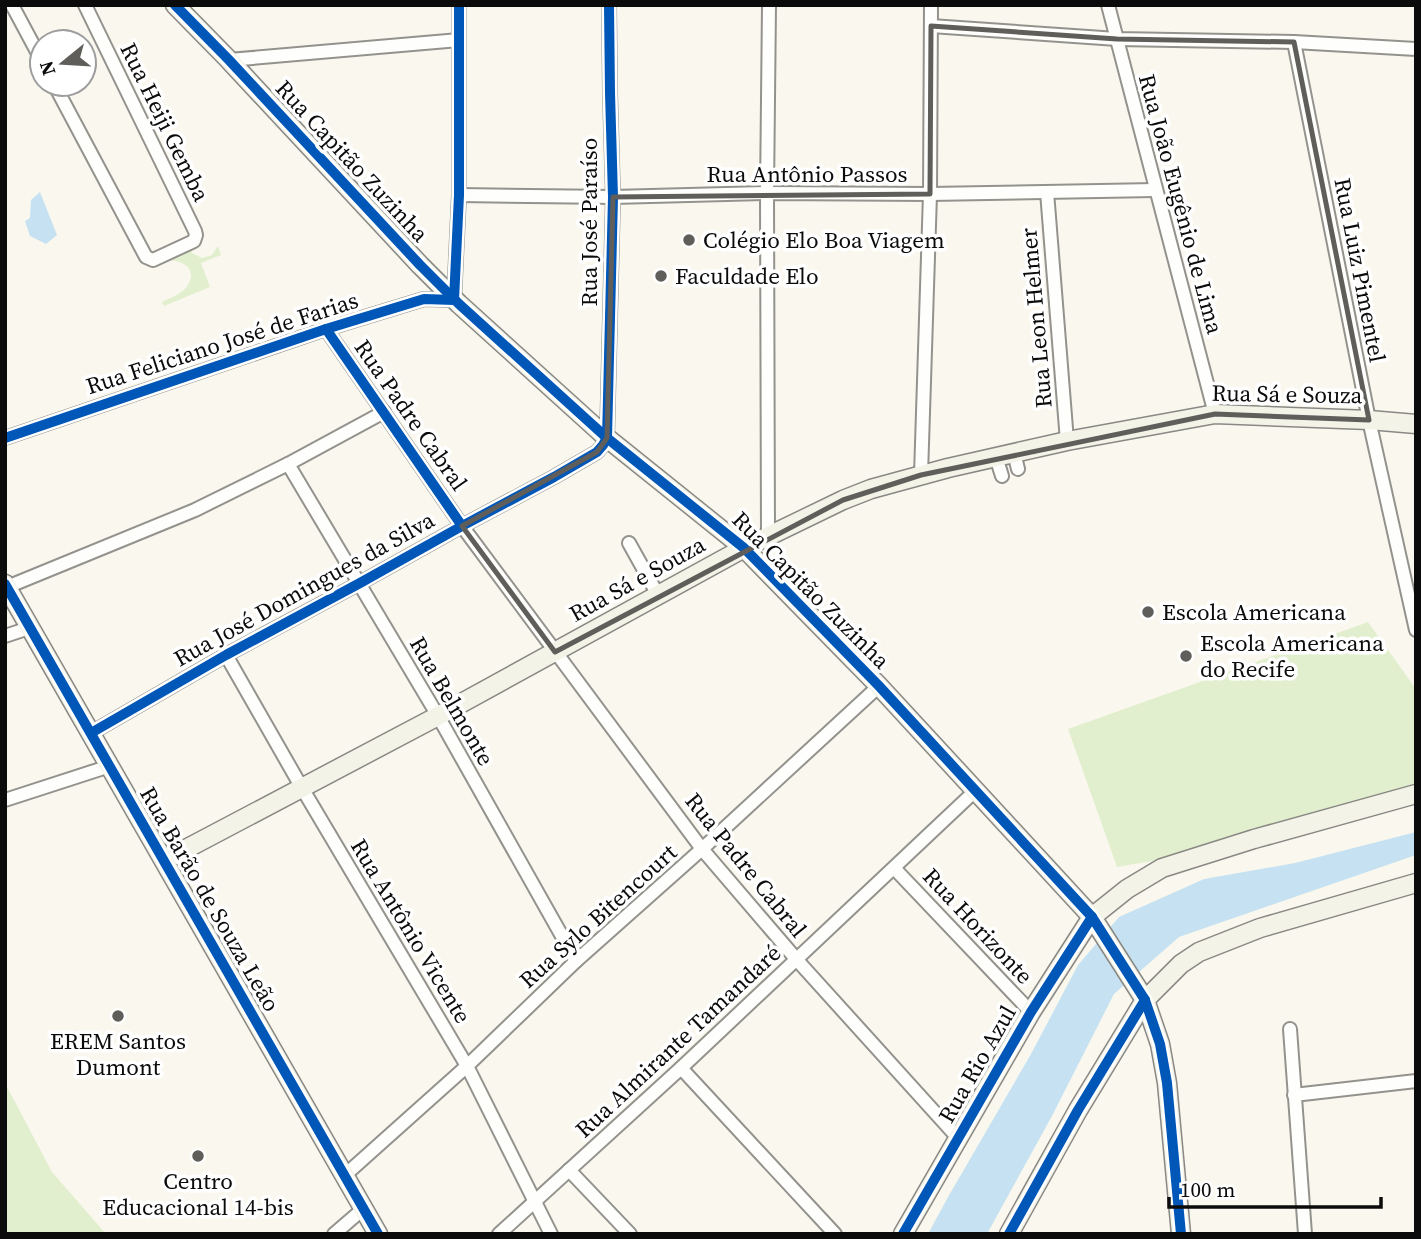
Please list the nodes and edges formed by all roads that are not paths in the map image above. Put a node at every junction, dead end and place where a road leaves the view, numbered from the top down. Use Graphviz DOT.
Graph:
graph roads {
  1 [pos="12,5"];
  2 [pos="85,5"];
  3 [pos="175,5"];
  4 [pos="459,5"];
  5 [pos="609,5"];
  6 [pos="769,5"];
  7 [pos="931,5"];
  8 [pos="1108,5"];
  9 [pos="931,26"];
  10 [pos="96,28"];
  11 [pos="98,32"];
  12 [pos="28,35"];
  13 [pos="1117,39"];
  14 [pos="460,40"];
  15 [pos="1294,42"];
  16 [pos="1416,49"];
  17 [pos="229,60"];
  18 [pos="61,98"];
  19 [pos="1155,190"];
  20 [pos="1046,192"];
  21 [pos="767,193"];
  22 [pos="930,194"];
  23 [pos="459,195"];
  24 [pos="613,197"];
  25 [pos="454,300"];
  26 [pos="326,329"];
  27 [pos="384,412"];
  28 [pos="1215,414"];
  29 [pos="1368,420"];
  30 [pos="1416,424"];
  31 [pos="5,438"];
  32 [pos="607,438"];
  33 [pos="1067,441"];
  34 [pos="996,457"];
  35 [pos="288,464"];
  36 [pos="921,475"];
  37 [pos="1002,476"];
  38 [pos="462,526"];
  39 [pos="768,537"];
  40 [pos="629,543"];
  41 [pos="744,548"];
  42 [pos="360,583"];
  43 [pos="6,586"];
  44 [pos="658,595"];
  45 [pos="29,628"];
  46 [pos="1416,630"];
  47 [pos="5,636"];
  48 [pos="555,652"];
  49 [pos="226,654"];
  50 [pos="879,686"];
  51 [pos="438,716"];
  52 [pos="91,733"];
  53 [pos="110,766"];
  54 [pos="302,788"];
  55 [pos="975,791"];
  56 [pos="1416,794"];
  57 [pos="5,800"];
  58 [pos="702,849"];
  59 [pos="165,860"];
  60 [pos="894,868"];
  61 [pos="1416,884"];
  62 [pos="1096,923"];
  63 [pos="797,960"];
  64 [pos="576,961"];
  65 [pos="1141,995"];
  66 [pos="1031,1013"];
  67 [pos="1290,1029"];
  68 [pos="467,1066"];
  69 [pos="681,1068"];
  70 [pos="1416,1081"];
  71 [pos="1294,1095"];
  72 [pos="958,1138"];
  73 [pos="569,1170"];
  74 [pos="344,1176"];
  75 [pos="535,1201"];
  76 [pos="363,1209"];
  77 [pos="334,1234"];
  78 [pos="378,1234"];
  79 [pos="499,1234"];
  80 [pos="551,1234"];
  81 [pos="630,1234"];
  82 [pos="835,1234"];
  83 [pos="903,1234"];
  84 [pos="1009,1234"];
  85 [pos="1181,1234"];
  86 [pos="1305,1234"];
  1 -- 12 [label="street"];
  2 -- 10 [label="street, Rua Heiji Gemba"];
  3 -- 17 [label="main road, Rua Capitão Zuzinha"];
  4 -- 14 [label="street"];
  5 -- 24 [label="street, Rua José Paraíso"];
  6 -- 21 [label="street"];
  7 -- 9 [label="street"];
  8 -- 13 [label="street, Rua João Eugênio de Lima"];
  9 -- 13 [label="street"];
  9 -- 22 [label="street"];
  11 -- 18 [label="street, Rua Heiji Gemba"];
  13 -- 15 [label="street"];
  13 -- 19 [label="street, Rua João Eugênio de Lima"];
  14 -- 17 [label="street"];
  14 -- 23 [label="street"];
  15 -- 16 [label="street"];
  15 -- 29 [label="street, Rua Luiz Pimentel"];
  17 -- 25 [label="main road, Rua Capitão Zuzinha"];
  19 -- 20 [label="street, Rua Antônio Passos"];
  19 -- 28 [label="street, Rua João Eugênio de Lima"];
  20 -- 22 [label="street, Rua Antônio Passos"];
  20 -- 33 [label="street, Rua Leon Helmer"];
  21 -- 22 [label="street, Rua Antônio Passos"];
  21 -- 24 [label="street, Rua Antônio Passos"];
  21 -- 39 [label="street"];
  22 -- 36 [label="street"];
  23 -- 24 [label="street, Rua Antônio Passos"];
  23 -- 25 [label="street"];
  24 -- 32 [label="street, Rua José Paraíso"];
  25 -- 26 [label="street, Rua Feliciano José de Farias"];
  25 -- 32 [label="main road, Rua Capitão Zuzinha"];
  26 -- 27 [label="street, Rua Padre Cabral"];
  26 -- 31 [label="street, Rua Feliciano José de Farias"];
  27 -- 35 [label="street"];
  27 -- 38 [label="street, Rua Padre Cabral"];
  28 -- 29 [label="main road, Rua Sá e Souza"];
  28 -- 33 [label="main road, Rua Sá e Souza"];
  29 -- 30 [label="main road, Rua Sá e Souza"];
  29 -- 46 [label="street, Rua Luiz Pimentel"];
  32 -- 38 [label="street, Rua José Domingues da Silva"];
  32 -- 41 [label="main road, Rua Capitão Zuzinha"];
  33 -- 34 [label="main road, Rua Sá e Souza"];
  34 -- 36 [label="main road, Rua Sá e Souza"];
  34 -- 37 [label="street"];
  35 -- 42 [label="street, Rua Belmonte"];
  35 -- 43 [label="street"];
  36 -- 39 [label="main road, Rua Sá e Souza"];
  38 -- 42 [label="street, Rua José Domingues da Silva"];
  38 -- 48 [label="street, Rua Padre Cabral"];
  39 -- 41 [label="main road, Rua Sá e Souza"];
  40 -- 44 [label="street"];
  41 -- 44 [label="main road, Rua Sá e Souza"];
  41 -- 50 [label="main road, Rua Capitão Zuzinha"];
  42 -- 49 [label="street, Rua José Domingues da Silva"];
  42 -- 51 [label="street, Rua Belmonte"];
  43 -- 45 [label="main road, Rua Barão de Souza Leão"];
  44 -- 48 [label="main road, Rua Sá e Souza"];
  45 -- 47 [label="street"];
  45 -- 52 [label="main road, Rua Barão de Souza Leão"];
  48 -- 51 [label="main road, Rua Sá e Souza"];
  48 -- 58 [label="street, Rua Padre Cabral"];
  49 -- 52 [label="street, Rua José Domingues da Silva"];
  49 -- 54 [label="street, Rua Antônio Vicente"];
  50 -- 55 [label="main road, Rua Capitão Zuzinha"];
  50 -- 58 [label="street, Rua Sylo Bitencourt"];
  51 -- 54 [label="main road, Rua Sá e Souza"];
  51 -- 64 [label="street, Rua Belmonte"];
  52 -- 53 [label="main road, Rua Barão de Souza Leão"];
  53 -- 57 [label="street"];
  53 -- 59 [label="main road, Rua Barão de Souza Leão"];
  54 -- 59 [label="main road, Rua Sá e Souza"];
  54 -- 68 [label="street, Rua Antônio Vicente"];
  55 -- 60 [label="street, Rua Almirante Tamandaré"];
  55 -- 62 [label="main road, Rua Capitão Zuzinha"];
  56 -- 62 [label="main road"];
  58 -- 63 [label="street, Rua Padre Cabral"];
  58 -- 64 [label="street, Rua Sylo Bitencourt"];
  59 -- 74 [label="main road, Rua Barão de Souza Leão"];
  60 -- 63 [label="street, Rua Almirante Tamandaré"];
  60 -- 66 [label="street, Rua Horizonte"];
  61 -- 65 [label="main road"];
  62 -- 65 [label="main road, Rua Capitão Zuzinha"];
  62 -- 66 [label="main road, Rua Rio Azul"];
  63 -- 69 [label="street, Rua Almirante Tamandaré"];
  63 -- 72 [label="street, Rua Padre Cabral"];
  64 -- 68 [label="street, Rua Sylo Bitencourt"];
  65 -- 84 [label="main road"];
  65 -- 85 [label="main road, Rua Capitão Zuzinha"];
  66 -- 72 [label="main road, Rua Rio Azul"];
  67 -- 71 [label="street"];
  68 -- 74 [label="street, Rua Sylo Bitencourt"];
  68 -- 75 [label="street, Rua Antônio Vicente"];
  69 -- 73 [label="street, Rua Almirante Tamandaré"];
  69 -- 82 [label="street"];
  70 -- 71 [label="street"];
  71 -- 86 [label="street"];
  72 -- 83 [label="main road, Rua Rio Azul"];
  73 -- 75 [label="street, Rua Almirante Tamandaré"];
  73 -- 81 [label="street"];
  74 -- 76 [label="main road, Rua Barão de Souza Leão"];
  75 -- 79 [label="street, Rua Almirante Tamandaré"];
  75 -- 80 [label="street, Rua Antônio Vicente"];
  76 -- 77 [label="street"];
  76 -- 78 [label="main road, Rua Barão de Souza Leão"];
}
